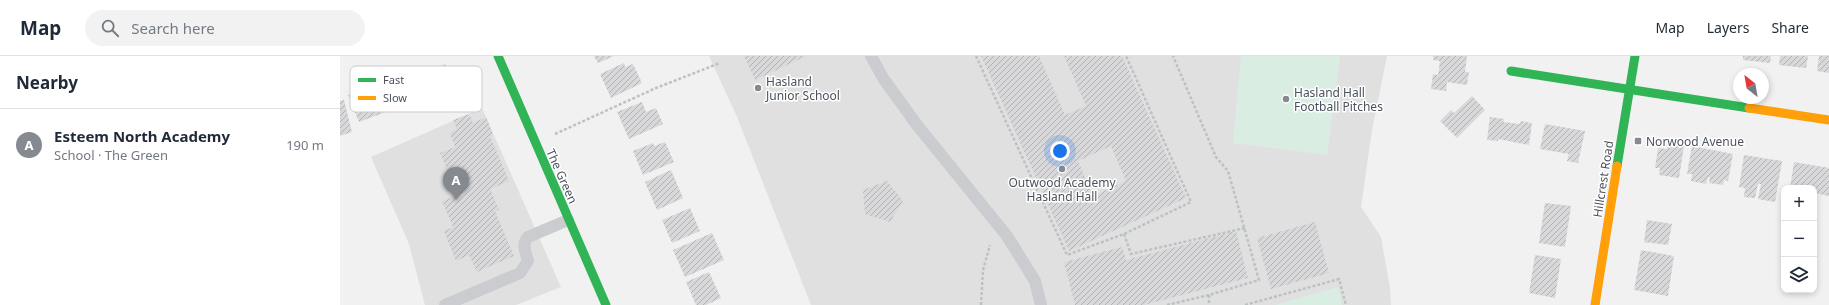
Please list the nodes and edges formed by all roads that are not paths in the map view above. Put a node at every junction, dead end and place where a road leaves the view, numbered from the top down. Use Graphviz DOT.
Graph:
graph roads {
  1 [pos="498,56"];
  2 [pos="871,56"];
  3 [pos="1635,56"];
  4 [pos="1511,71"];
  5 [pos="1629,90"];
  6 [pos="1829,120"];
  7 [pos="568,220"];
  8 [pos="445,305"];
  9 [pos="606,305"];
  10 [pos="1041,305"];
  11 [pos="1595,305"];
  1 -- 7 [label="street, The Green"];
  2 -- 10 [label="lane"];
  3 -- 5 [label="street, Hillcrest Road"];
  4 -- 5 [label="street"];
  5 -- 6 [label="street"];
  5 -- 11 [label="street, Hillcrest Road"];
  7 -- 8 [label="lane"];
  7 -- 9 [label="street, The Green"];
}
